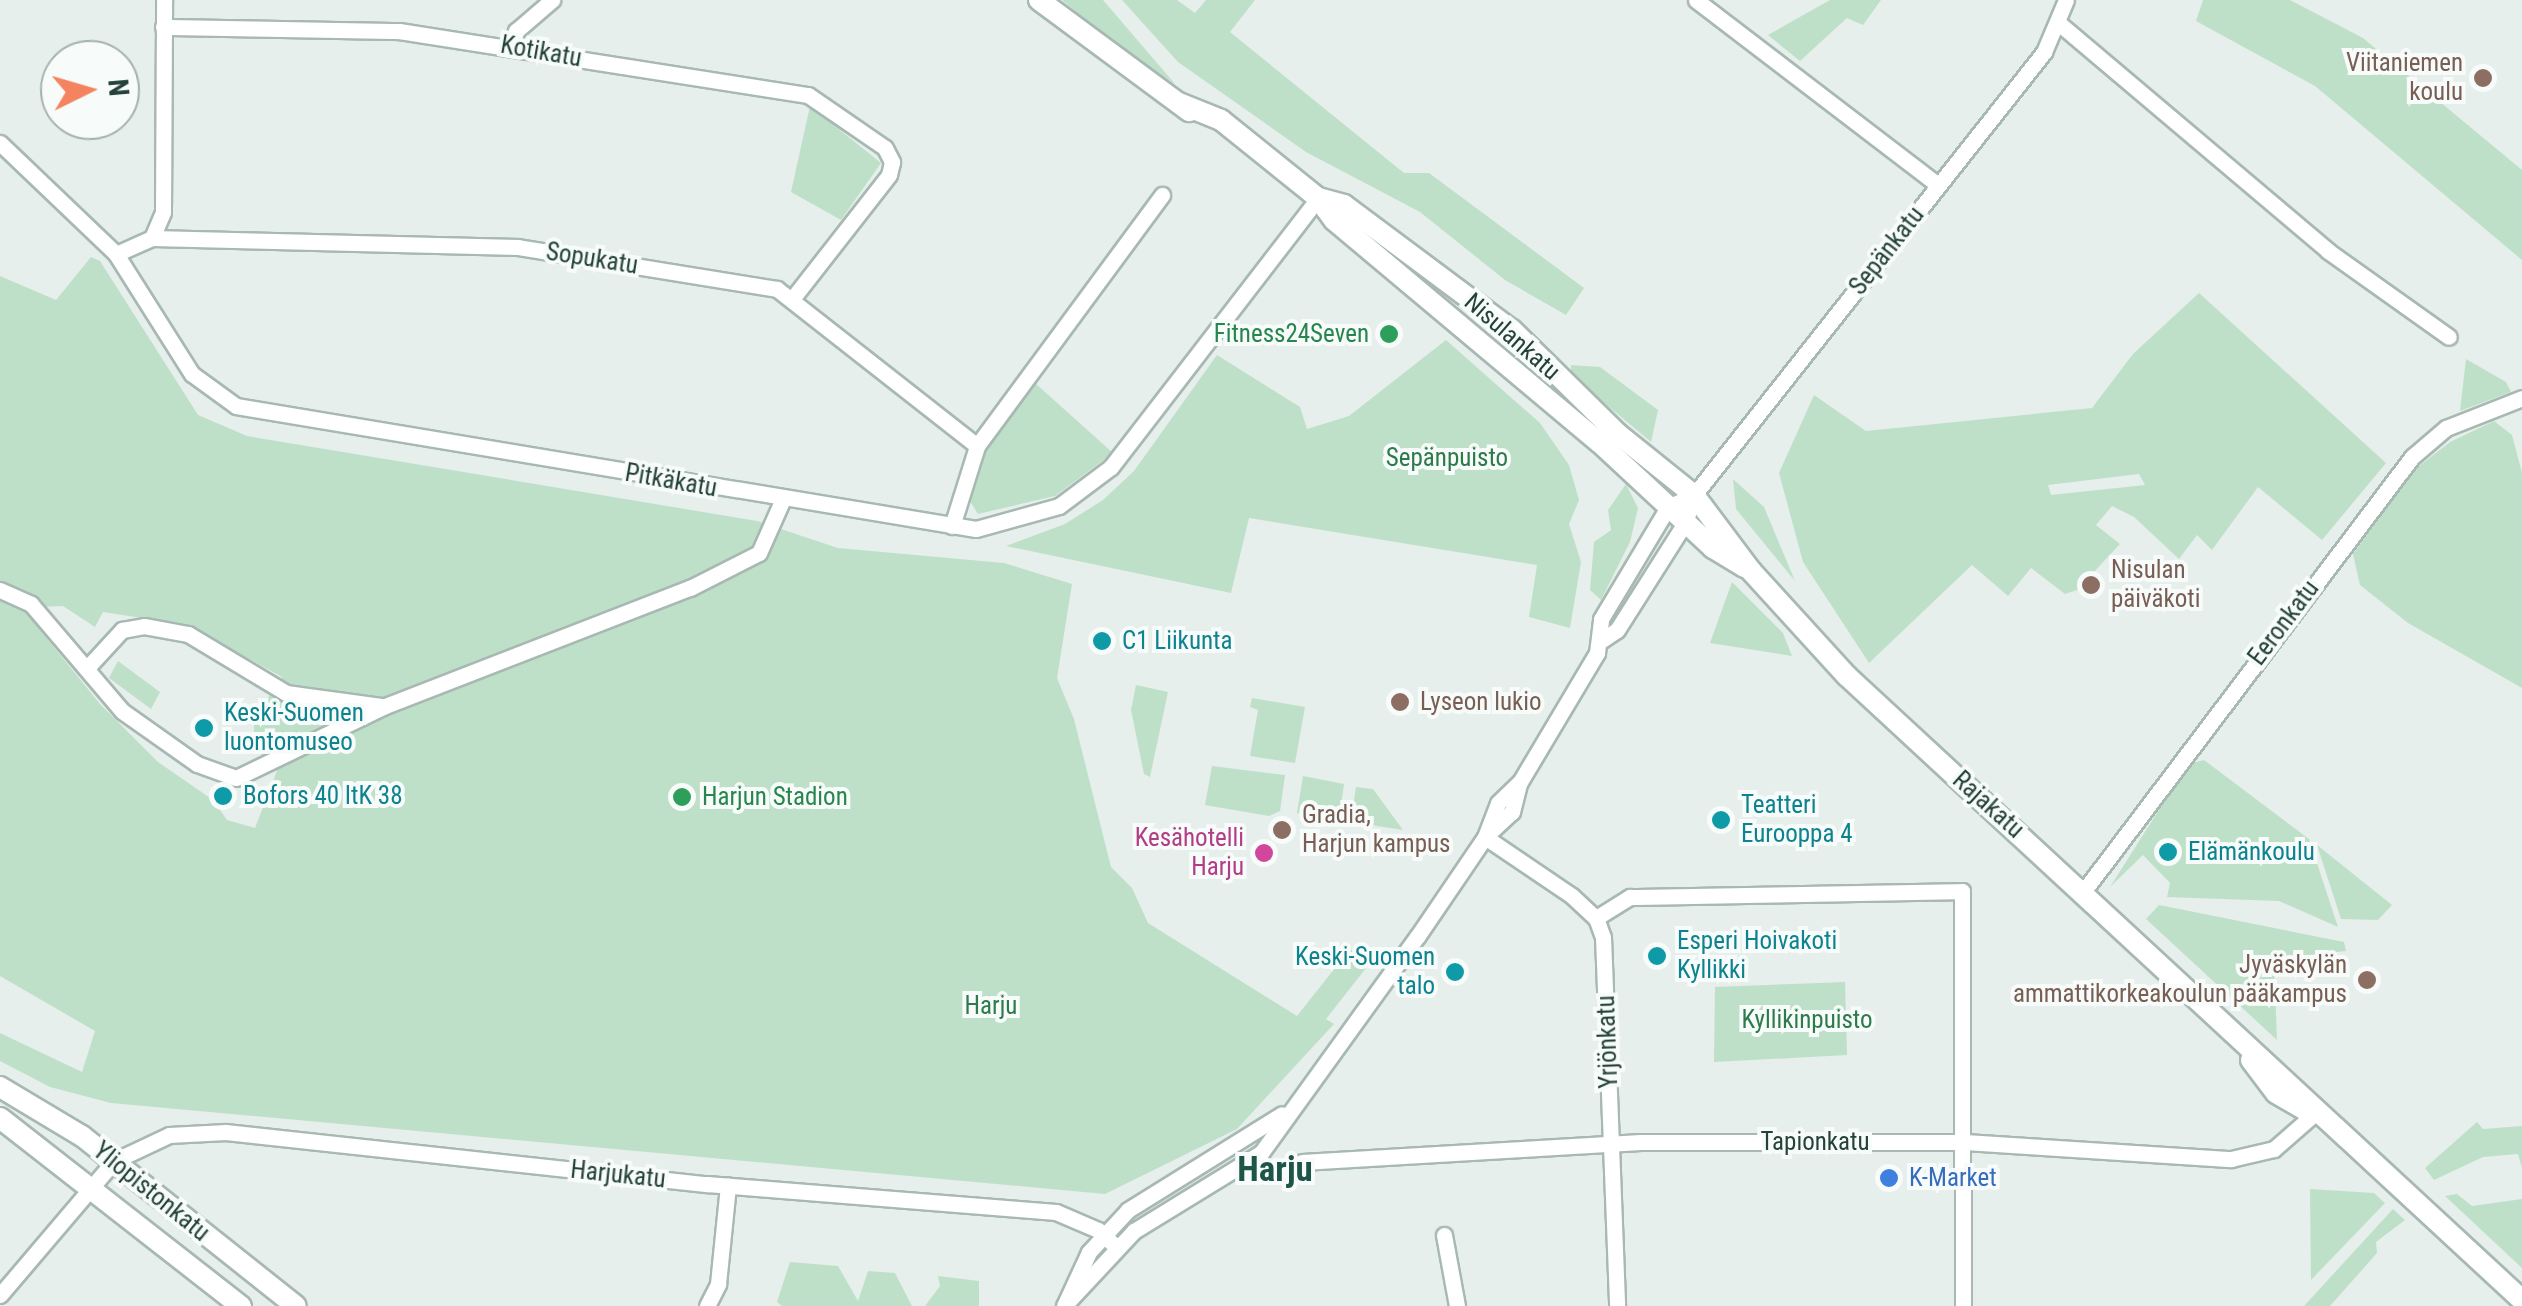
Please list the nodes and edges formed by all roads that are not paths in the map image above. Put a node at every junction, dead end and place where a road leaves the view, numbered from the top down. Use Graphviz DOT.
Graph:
graph roads {
  1 [pos="164,0"];
  2 [pos="552,0"];
  3 [pos="1039,0"];
  4 [pos="1696,0"];
  5 [pos="2066,0"];
  6 [pos="2060,25"];
  7 [pos="164,27"];
  8 [pos="512,46"];
  9 [pos="0,143"];
  10 [pos="1938,186"];
  11 [pos="1162,195"];
  12 [pos="1318,198"];
  13 [pos="152,238"];
  14 [pos="116,254"];
  15 [pos="792,298"];
  16 [pos="2450,337"];
  17 [pos="2522,398"];
  18 [pos="977,446"];
  19 [pos="1694,495"];
  20 [pos="782,500"];
  21 [pos="1668,508"];
  22 [pos="1685,524"];
  23 [pos="952,526"];
  24 [pos="1751,571"];
  25 [pos="0,590"];
  26 [pos="1602,640"];
  27 [pos="88,668"];
  28 [pos="385,706"];
  29 [pos="1485,837"];
  30 [pos="2083,892"];
  31 [pos="1596,918"];
  32 [pos="0,1087"];
  33 [pos="1289,1108"];
  34 [pos="2314,1114"];
  35 [pos="0,1118"];
  36 [pos="1965,1142"];
  37 [pos="1612,1143"];
  38 [pos="114,1161"];
  39 [pos="1302,1162"];
  40 [pos="87,1186"];
  41 [pos="728,1186"];
  42 [pos="1444,1235"];
  43 [pos="1104,1236"];
  44 [pos="1117,1248"];
  45 [pos="0,1295"];
  46 [pos="2522,1300"];
  47 [pos="241,1306"];
  48 [pos="296,1306"];
  49 [pos="707,1306"];
  50 [pos="1065,1306"];
  51 [pos="1457,1306"];
  52 [pos="1617,1306"];
  53 [pos="1962,1306"];
  1 -- 7 [label="street"];
  2 -- 8 [label="street"];
  3 -- 12 [label="main road, Nisulankatu"];
  4 -- 10 [label="street"];
  5 -- 6 [label="street, Sepänkatu"];
  6 -- 10 [label="street, Sepänkatu"];
  6 -- 16 [label="street"];
  7 -- 8 [label="street, Kotikatu"];
  7 -- 13 [label="street"];
  8 -- 15 [label="street, Kotikatu"];
  9 -- 14 [label="street, Pitkäkatu"];
  10 -- 19 [label="street, Sepänkatu"];
  11 -- 18 [label="street"];
  12 -- 19 [label="main road, Nisulankatu"];
  12 -- 21 [label="main road, Nisulankatu"];
  12 -- 23 [label="street, Pitkäkatu"];
  13 -- 14 [label="street"];
  13 -- 15 [label="street, Sopukatu"];
  14 -- 20 [label="street, Pitkäkatu"];
  15 -- 18 [label="street, Sopukatu"];
  17 -- 30 [label="street, Eeronkatu"];
  18 -- 23 [label="street"];
  19 -- 21 [label="street, Sepänkatu"];
  19 -- 22 [label="street, Sepänkatu"];
  19 -- 24 [label="main road, Rajakatu"];
  20 -- 23 [label="street, Pitkäkatu"];
  20 -- 28 [label="street"];
  21 -- 22 [label="main road, Rajakatu"];
  21 -- 26 [label="street, Sepänkatu"];
  22 -- 24 [label="main road, Rajakatu"];
  22 -- 26 [label="street, Sepänkatu"];
  24 -- 30 [label="main road, Rajakatu"];
  25 -- 27 [label="street"];
  26 -- 29 [label="street, Sepänkatu"];
  27 -- 28 [label="street"];
  27 -- 28 [label="street"];
  29 -- 31 [label="street"];
  29 -- 33 [label="street, Sepänkatu"];
  30 -- 34 [label="main road, Rajakatu"];
  31 -- 36 [label="street"];
  31 -- 37 [label="street, Yrjönkatu"];
  32 -- 38 [label="main road, Yliopistonkatu"];
  33 -- 43 [label="street, Sepänkatu"];
  33 -- 44 [label="street, Sepänkatu"];
  34 -- 36 [label="street, Tapionkatu"];
  34 -- 46 [label="main road, Rajakatu"];
  35 -- 40 [label="main road, Yliopistonkatu"];
  36 -- 37 [label="street, Tapionkatu"];
  36 -- 53 [label="street"];
  37 -- 39 [label="street, Tapionkatu"];
  37 -- 52 [label="street, Yrjönkatu"];
  38 -- 40 [label="street, Harjukatu"];
  38 -- 41 [label="street, Harjukatu"];
  38 -- 48 [label="main road, Yliopistonkatu"];
  40 -- 45 [label="street, Harjukatu"];
  40 -- 47 [label="main road, Yliopistonkatu"];
  41 -- 43 [label="street, Harjukatu"];
  41 -- 49 [label="street"];
  42 -- 51 [label="street"];
  43 -- 44 [label="street, Harjukatu"];
  43 -- 50 [label="street, Sepänkatu"];
  44 -- 50 [label="street, Sepänkatu"];
}
